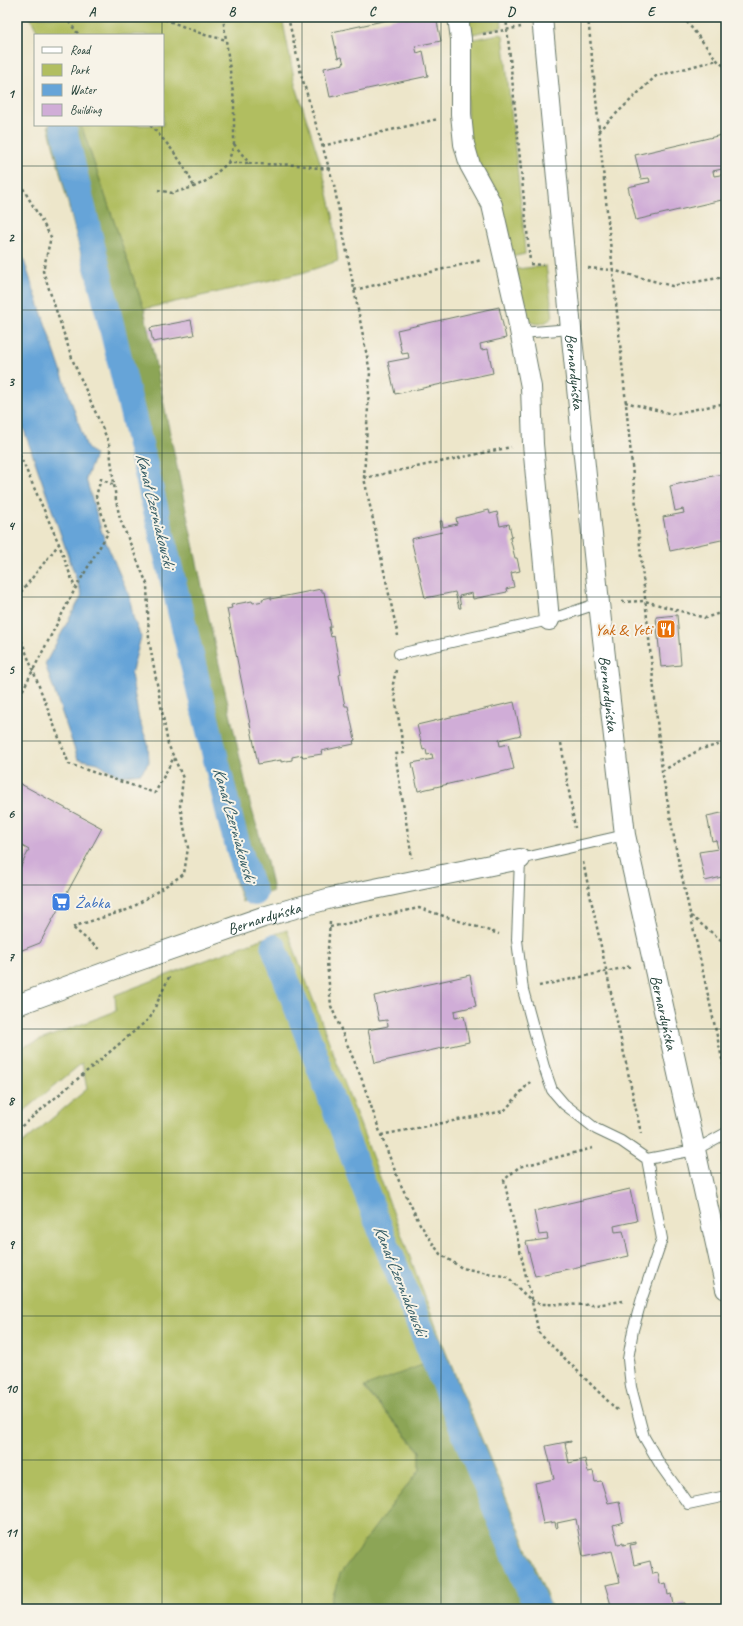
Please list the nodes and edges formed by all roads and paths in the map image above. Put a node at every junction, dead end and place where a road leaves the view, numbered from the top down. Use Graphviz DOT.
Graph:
graph roads {
  1 [pos="65,17"];
  2 [pos="159,17"];
  3 [pos="223,17"];
  4 [pos="288,17"];
  5 [pos="458,17"];
  6 [pos="506,17"];
  7 [pos="588,17"];
  8 [pos="683,17"];
  9 [pos="543,20"];
  10 [pos="507,29"];
  11 [pos="78,34"];
  12 [pos="461,39"];
  13 [pos="227,40"];
  14 [pos="716,60"];
  15 [pos="726,68"];
  16 [pos="461,114"];
  17 [pos="151,126"];
  18 [pos="598,131"];
  19 [pos="234,144"];
  20 [pos="322,146"];
  21 [pos="228,163"];
  22 [pos="249,163"];
  23 [pos="329,168"];
  24 [pos="17,178"];
  25 [pos="194,187"];
  26 [pos="158,190"];
  27 [pos="504,260"];
  28 [pos="612,270"];
  29 [pos="726,275"];
  30 [pos="354,290"];
  31 [pos="571,328"];
  32 [pos="521,333"];
  33 [pos="625,402"];
  34 [pos="726,403"];
  35 [pos="533,444"];
  36 [pos="17,449"];
  37 [pos="364,478"];
  38 [pos="114,485"];
  39 [pos="59,544"];
  40 [pos="75,589"];
  41 [pos="17,597"];
  42 [pos="645,601"];
  43 [pos="599,603"];
  44 [pos="726,611"];
  45 [pos="548,620"];
  46 [pos="17,629"];
  47 [pos="399,654"];
  48 [pos="33,670"];
  49 [pos="17,701"];
  50 [pos="561,743"];
  51 [pos="726,743"];
  52 [pos="174,757"];
  53 [pos="662,771"];
  54 [pos="625,835"];
  55 [pos="579,846"];
  56 [pos="520,859"];
  57 [pos="413,865"];
  58 [pos="691,916"];
  59 [pos="517,940"];
  60 [pos="726,944"];
  61 [pos="183,945"];
  62 [pos="102,951"];
  63 [pos="652,962"];
  64 [pos="606,970"];
  65 [pos="523,990"];
  66 [pos="17,1005"];
  67 [pos="544,1067"];
  68 [pos="726,1078"];
  69 [pos="17,1130"];
  70 [pos="726,1133"];
  71 [pos="381,1136"];
  72 [pos="621,1141"];
  73 [pos="695,1150"];
  74 [pos="647,1159"];
  75 [pos="726,1289"];
  76 [pos="642,1298"];
  77 [pos="531,1300"];
  78 [pos="644,1437"];
  79 [pos="726,1496"];
  1 -- 11 [label="path"];
  2 -- 13 [label="path"];
  3 -- 13 [label="path"];
  4 -- 20 [label="path"];
  5 -- 12 [label="street"];
  6 -- 10 [label="path"];
  7 -- 18 [label="path"];
  8 -- 14 [label="path"];
  9 -- 10 [label="path"];
  9 -- 31 [label="street, Bernardyńska"];
  10 -- 12 [label="path"];
  10 -- 27 [label="path"];
  12 -- 16 [label="street"];
  13 -- 19 [label="path"];
  14 -- 15 [label="path"];
  14 -- 18 [label="path"];
  16 -- 20 [label="path"];
  16 -- 27 [label="street"];
  17 -- 25 [label="path"];
  18 -- 28 [label="path"];
  19 -- 21 [label="path"];
  19 -- 22 [label="path"];
  20 -- 23 [label="path"];
  21 -- 22 [label="path"];
  21 -- 25 [label="path"];
  22 -- 23 [label="path"];
  23 -- 30 [label="path"];
  24 -- 38 [label="path"];
  25 -- 26 [label="path"];
  27 -- 30 [label="path"];
  27 -- 32 [label="street"];
  28 -- 29 [label="path"];
  28 -- 33 [label="path"];
  30 -- 37 [label="path"];
  31 -- 32 [label="lane"];
  31 -- 43 [label="street, Bernardyńska"];
  32 -- 35 [label="street"];
  33 -- 34 [label="path"];
  33 -- 42 [label="path"];
  35 -- 37 [label="path"];
  35 -- 45 [label="street"];
  36 -- 39 [label="path"];
  37 -- 47 [label="path"];
  38 -- 40 [label="path"];
  38 -- 52 [label="path"];
  39 -- 40 [label="path"];
  39 -- 41 [label="path"];
  40 -- 48 [label="path"];
  42 -- 43 [label="path"];
  42 -- 44 [label="path"];
  42 -- 53 [label="path"];
  43 -- 45 [label="lane"];
  43 -- 54 [label="street, Bernardyńska"];
  45 -- 47 [label="lane"];
  46 -- 48 [label="path"];
  47 -- 57 [label="path"];
  48 -- 49 [label="path"];
  48 -- 52 [label="path"];
  50 -- 55 [label="path"];
  51 -- 53 [label="path"];
  52 -- 62 [label="path"];
  53 -- 58 [label="path"];
  54 -- 55 [label="lane"];
  54 -- 63 [label="street, Bernardyńska"];
  55 -- 56 [label="lane"];
  55 -- 64 [label="path"];
  56 -- 59 [label="lane"];
  56 -- 61 [label="street, Bernardyńska"];
  58 -- 60 [label="path"];
  58 -- 68 [label="path"];
  59 -- 65 [label="lane"];
  59 -- 71 [label="path"];
  61 -- 66 [label="street, Bernardyńska"];
  61 -- 69 [label="path"];
  63 -- 64 [label="path"];
  63 -- 73 [label="street, Bernardyńska"];
  64 -- 65 [label="path"];
  64 -- 74 [label="path"];
  65 -- 67 [label="lane"];
  67 -- 71 [label="path"];
  67 -- 72 [label="lane"];
  70 -- 73 [label="lane"];
  71 -- 77 [label="path"];
  72 -- 74 [label="lane"];
  72 -- 77 [label="path"];
  73 -- 74 [label="lane"];
  73 -- 75 [label="street, Bernardyńska"];
  74 -- 76 [label="lane"];
  76 -- 77 [label="path"];
  76 -- 78 [label="lane"];
  77 -- 78 [label="path"];
  78 -- 79 [label="lane"];
}
